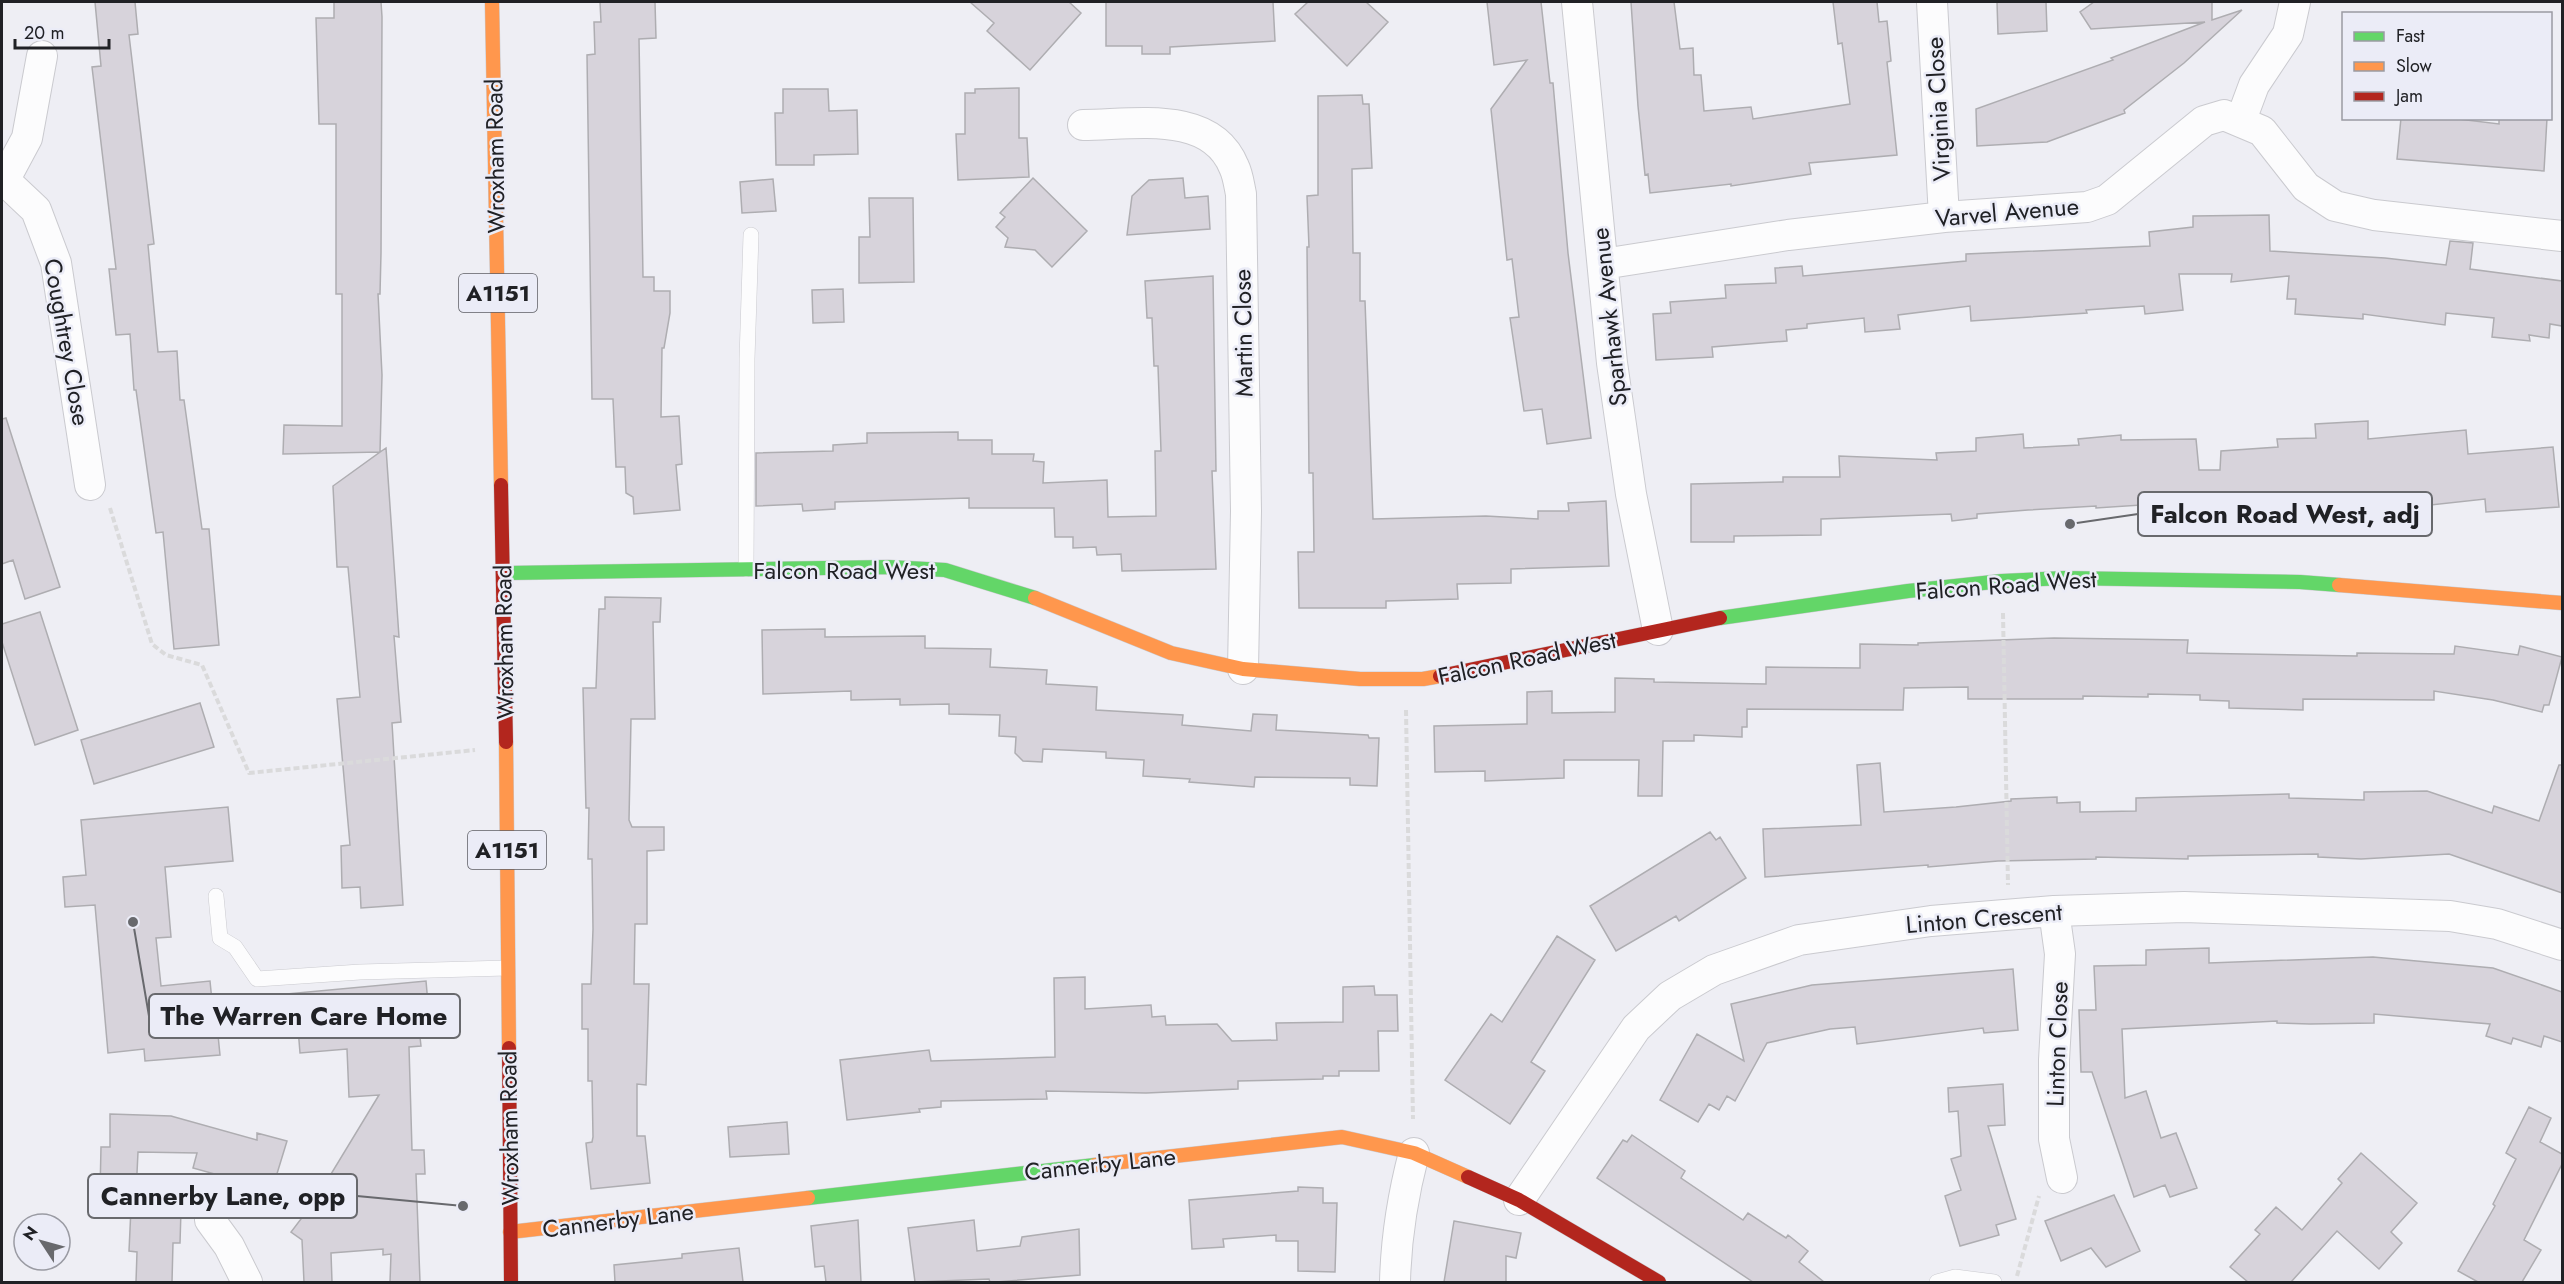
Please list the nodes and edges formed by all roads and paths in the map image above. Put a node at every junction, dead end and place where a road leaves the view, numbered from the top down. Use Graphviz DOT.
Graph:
graph roads {
  1 [pos="492,2"];
  2 [pos="1577,2"];
  3 [pos="1932,2"];
  4 [pos="2295,2"];
  5 [pos="42,56"];
  6 [pos="2241,120"];
  7 [pos="1083,125"];
  8 [pos="3,178"];
  9 [pos="1944,217"];
  10 [pos="752,235"];
  11 [pos="2562,236"];
  12 [pos="1603,264"];
  13 [pos="100,494"];
  14 [pos="746,569"];
  15 [pos="503,573"];
  16 [pos="2002,581"];
  17 [pos="2562,603"];
  18 [pos="1658,630"];
  19 [pos="1243,669"];
  20 [pos="1406,679"];
  21 [pos="506,747"];
  22 [pos="216,896"];
  23 [pos="2054,911"];
  24 [pos="2008,916"];
  25 [pos="2562,945"];
  26 [pos="507,968"];
  27 [pos="1414,1153"];
  28 [pos="2062,1178"];
  29 [pos="1519,1200"];
  30 [pos="210,1220"];
  31 [pos="510,1232"];
  32 [pos="248,1282"];
  33 [pos="511,1282"];
  34 [pos="1395,1282"];
  35 [pos="1659,1282"];
  36 [pos="1937,1282"];
  37 [pos="1994,1282"];
  38 [pos="2015,1282"];
  1 -- 15 [label="street, Wroxham Road / A1151"];
  2 -- 12 [label="street, Sparhawk Avenue"];
  3 -- 9 [label="street, Virginia Close"];
  4 -- 6 [label="street"];
  5 -- 8 [label="street, Coughtrey Close"];
  6 -- 9 [label="street, Varvel Avenue"];
  6 -- 11 [label="street, Varvel Avenue"];
  7 -- 19 [label="street, Martin Close"];
  8 -- 13 [label="street, Coughtrey Close"];
  9 -- 12 [label="street, Varvel Avenue"];
  10 -- 14 [label="lane"];
  12 -- 18 [label="street, Sparhawk Avenue"];
  13 -- 21 [label="path"];
  14 -- 15 [label="street, Falcon Road West"];
  14 -- 19 [label="street, Falcon Road West"];
  15 -- 21 [label="street, Wroxham Road / A1151"];
  16 -- 17 [label="street, Falcon Road West"];
  16 -- 18 [label="street, Falcon Road West"];
  16 -- 24 [label="path"];
  18 -- 20 [label="street, Falcon Road West"];
  19 -- 20 [label="street, Falcon Road West"];
  20 -- 27 [label="path"];
  21 -- 26 [label="street, Wroxham Road / A1151"];
  22 -- 26 [label="lane"];
  23 -- 24 [label="street, Linton Crescent"];
  23 -- 25 [label="street, Linton Crescent"];
  23 -- 28 [label="street, Linton Close"];
  24 -- 29 [label="street, Linton Crescent"];
  26 -- 31 [label="street, Wroxham Road / A1151"];
  27 -- 29 [label="street, Cannerby Lane"];
  27 -- 31 [label="street, Cannerby Lane"];
  27 -- 34 [label="street"];
  28 -- 38 [label="path"];
  29 -- 35 [label="street, Cannerby Lane"];
  30 -- 32 [label="street"];
  31 -- 33 [label="street, Wroxham Road / A1151"];
  36 -- 37 [label="lane"];
}
